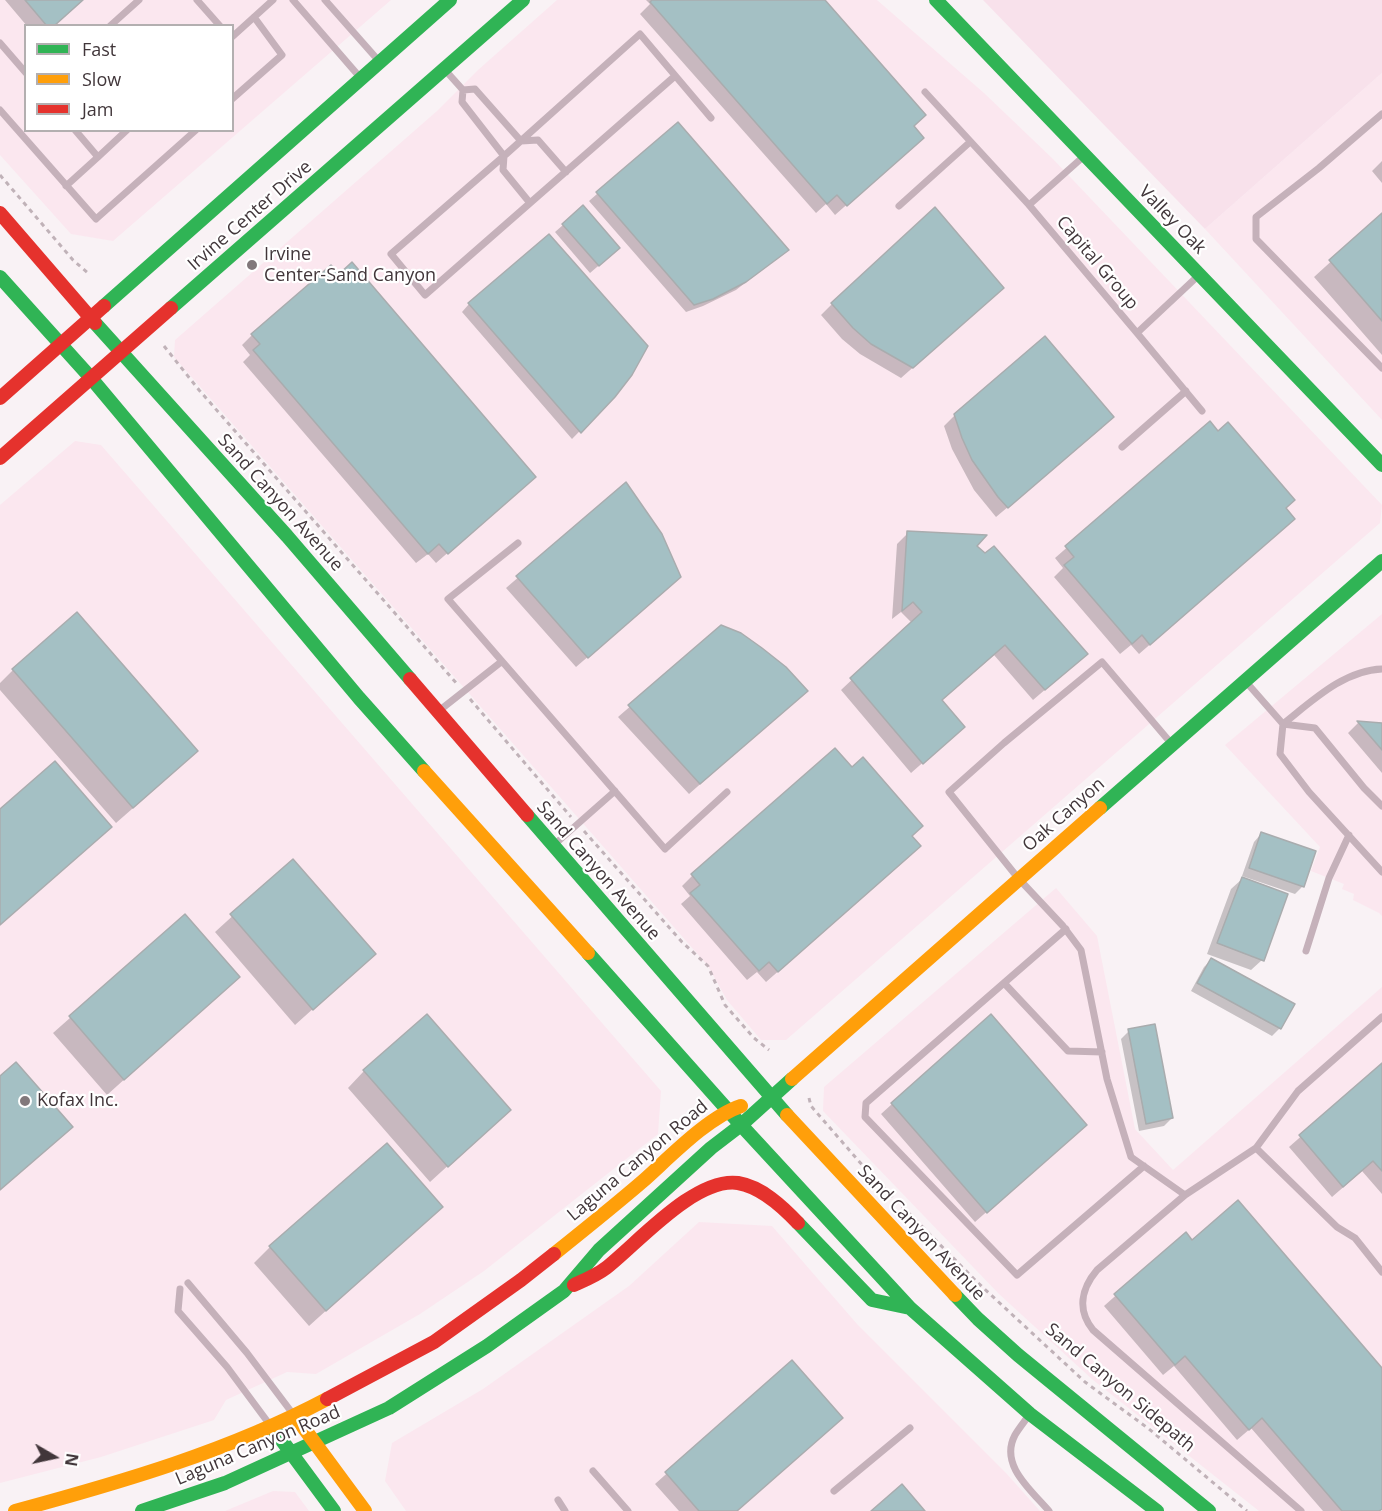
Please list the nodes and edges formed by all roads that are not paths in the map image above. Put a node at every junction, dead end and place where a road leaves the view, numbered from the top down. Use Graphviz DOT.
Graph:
graph roads {
  1 [pos="139,0"];
  2 [pos="197,0"];
  3 [pos="273,0"];
  4 [pos="293,0"];
  5 [pos="325,0"];
  6 [pos="450,0"];
  7 [pos="523,0"];
  8 [pos="936,0"];
  9 [pos="254,17"];
  10 [pos="112,24"];
  11 [pos="218,24"];
  12 [pos="234,35"];
  13 [pos="0,43"];
  14 [pos="380,62"];
  15 [pos="444,69"];
  16 [pos="24,71"];
  17 [pos="675,76"];
  18 [pos="361,78"];
  19 [pos="463,90"];
  20 [pos="925,92"];
  21 [pos="234,97"];
  22 [pos="0,110"];
  23 [pos="1382,114"];
  24 [pos="711,118"];
  25 [pos="77,132"];
  26 [pos="125,132"];
  27 [pos="194,132"];
  28 [pos="521,141"];
  29 [pos="970,142"];
  30 [pos="1085,155"];
  31 [pos="504,156"];
  32 [pos="98,157"];
  33 [pos="566,172"];
  34 [pos="66,186"];
  35 [pos="530,203"];
  36 [pos="1029,205"];
  37 [pos="898,206"];
  38 [pos="0,213"];
  39 [pos="1200,275"];
  40 [pos="0,277"];
  41 [pos="91,318"];
  42 [pos="1137,333"];
  43 [pos="61,345"];
  44 [pos="121,352"];
  45 [pos="1382,368"];
  46 [pos="91,378"];
  47 [pos="1186,392"];
  48 [pos="0,398"];
  49 [pos="1202,411"];
  50 [pos="1122,447"];
  51 [pos="0,458"];
  52 [pos="1382,465"];
  53 [pos="518,543"];
  54 [pos="1382,561"];
  55 [pos="501,662"];
  56 [pos="1382,669"];
  57 [pos="1245,681"];
  58 [pos="438,711"];
  59 [pos="1282,724"];
  60 [pos="1172,744"];
  61 [pos="615,791"];
  62 [pos="728,792"];
  63 [pos="1382,806"];
  64 [pos="1349,835"];
  65 [pos="553,846"];
  66 [pos="1382,872"];
  67 [pos="1018,878"];
  68 [pos="1066,930"];
  69 [pos="1306,951"];
  70 [pos="1004,983"];
  71 [pos="1382,1017"];
  72 [pos="1102,1052"];
  73 [pos="770,1097"];
  74 [pos="729,1110"];
  75 [pos="741,1125"];
  76 [pos="1256,1148"];
  77 [pos="1144,1166"];
  78 [pos="1185,1195"];
  79 [pos="1382,1272"];
  80 [pos="188,1283"];
  81 [pos="180,1289"];
  82 [pos="564,1291"];
  83 [pos="910,1308"];
  84 [pos="1030,1414"];
  85 [pos="295,1416"];
  86 [pos="272,1427"];
  87 [pos="910,1428"];
  88 [pos="314,1442"];
  89 [pos="292,1454"];
  90 [pos="593,1471"];
  91 [pos="834,1491"];
  92 [pos="558,1500"];
  93 [pos="15,1511"];
  94 [pos="142,1511"];
  95 [pos="334,1511"];
  96 [pos="365,1511"];
  97 [pos="565,1511"];
  98 [pos="628,1511"];
  99 [pos="1049,1511"];
  100 [pos="1157,1511"];
  101 [pos="1209,1511"];
  102 [pos="1301,1511"];
  1 -- 10 [label="lane"];
  2 -- 11 [label="lane"];
  3 -- 9 [label="lane"];
  4 -- 18 [label="lane"];
  5 -- 14 [label="lane"];
  6 -- 14 [label="main road, Irvine Center Drive"];
  7 -- 15 [label="main road, Irvine Center Drive"];
  8 -- 30 [label="main road, Valley Oak"];
  9 -- 12 [label="lane"];
  9 -- 21 [label="lane"];
  13 -- 16 [label="lane"];
  14 -- 18 [label="main road, Irvine Center Drive"];
  15 -- 19 [label="lane"];
  15 -- 44 [label="main road, Irvine Center Drive"];
  17 -- 24 [label="lane"];
  17 -- 28 [label="lane"];
  17 -- 33 [label="lane"];
  18 -- 41 [label="main road, Irvine Center Drive"];
  19 -- 28 [label="lane"];
  19 -- 31 [label="lane"];
  20 -- 29 [label="lane, Capital Group"];
  22 -- 34 [label="lane"];
  23 -- 45 [label="lane"];
  25 -- 32 [label="lane"];
  26 -- 32 [label="lane"];
  27 -- 34 [label="lane"];
  28 -- 31 [label="lane"];
  28 -- 33 [label="lane"];
  29 -- 36 [label="lane, Capital Group"];
  29 -- 37 [label="lane"];
  30 -- 36 [label="lane"];
  30 -- 39 [label="main road, Valley Oak"];
  31 -- 35 [label="lane"];
  31 -- 35 [label="lane"];
  32 -- 34 [label="lane"];
  33 -- 35 [label="lane"];
  36 -- 42 [label="lane, Capital Group"];
  38 -- 41 [label="main road, Sand Canyon Avenue"];
  39 -- 42 [label="lane, Capital Group"];
  39 -- 52 [label="main road, Valley Oak"];
  40 -- 43 [label="main road"];
  41 -- 43 [label="main road, Irvine Center Drive"];
  41 -- 44 [label="main road, Sand Canyon Avenue"];
  42 -- 47 [label="lane"];
  43 -- 46 [label="main road"];
  43 -- 48 [label="main road, Irvine Center Drive"];
  44 -- 46 [label="main road, Irvine Center Drive"];
  44 -- 58 [label="main road, Sand Canyon Avenue"];
  46 -- 51 [label="main road, Irvine Center Drive"];
  46 -- 74 [label="main road"];
  47 -- 49 [label="lane"];
  47 -- 50 [label="lane"];
  53 -- 55 [label="lane"];
  54 -- 57 [label="main road, Oak Canyon"];
  55 -- 58 [label="lane"];
  55 -- 61 [label="lane"];
  56 -- 59 [label="lane"];
  57 -- 59 [label="lane"];
  57 -- 60 [label="main road, Oak Canyon"];
  58 -- 65 [label="main road, Sand Canyon Avenue"];
  59 -- 63 [label="lane"];
  59 -- 64 [label="lane"];
  60 -- 67 [label="main road, Oak Canyon"];
  60 -- 67 [label="lane"];
  61 -- 62 [label="lane"];
  61 -- 65 [label="lane"];
  64 -- 66 [label="lane"];
  64 -- 69 [label="lane"];
  65 -- 73 [label="main road, Sand Canyon Avenue"];
  67 -- 68 [label="lane"];
  67 -- 73 [label="main road, Oak Canyon"];
  68 -- 70 [label="lane"];
  68 -- 72 [label="lane"];
  70 -- 72 [label="lane"];
  70 -- 77 [label="lane"];
  71 -- 76 [label="lane"];
  72 -- 77 [label="lane"];
  73 -- 74 [label="main road, Laguna Canyon Road"];
  73 -- 75 [label="main road, Laguna Canyon Road"];
  73 -- 101 [label="main road, Sand Canyon Avenue"];
  74 -- 75 [label="main road"];
  74 -- 85 [label="main road, Laguna Canyon Road"];
  75 -- 82 [label="main road, Laguna Canyon Road"];
  75 -- 83 [label="main road"];
  76 -- 78 [label="lane"];
  76 -- 79 [label="lane"];
  77 -- 78 [label="lane"];
  78 -- 102 [label="lane"];
  80 -- 85 [label="lane"];
  81 -- 86 [label="lane"];
  82 -- 83 [label="main road"];
  82 -- 88 [label="main road, Laguna Canyon Road"];
  83 -- 84 [label="main road"];
  84 -- 99 [label="lane"];
  84 -- 100 [label="main road"];
  85 -- 86 [label="main road, Laguna Canyon Road"];
  85 -- 88 [label="main road"];
  86 -- 89 [label="main road"];
  86 -- 93 [label="main road, Laguna Canyon Road"];
  87 -- 91 [label="lane"];
  88 -- 89 [label="main road, Laguna Canyon Road"];
  88 -- 96 [label="main road"];
  89 -- 94 [label="main road, Laguna Canyon Road"];
  89 -- 95 [label="main road"];
  90 -- 98 [label="lane"];
  92 -- 97 [label="lane"];
}
